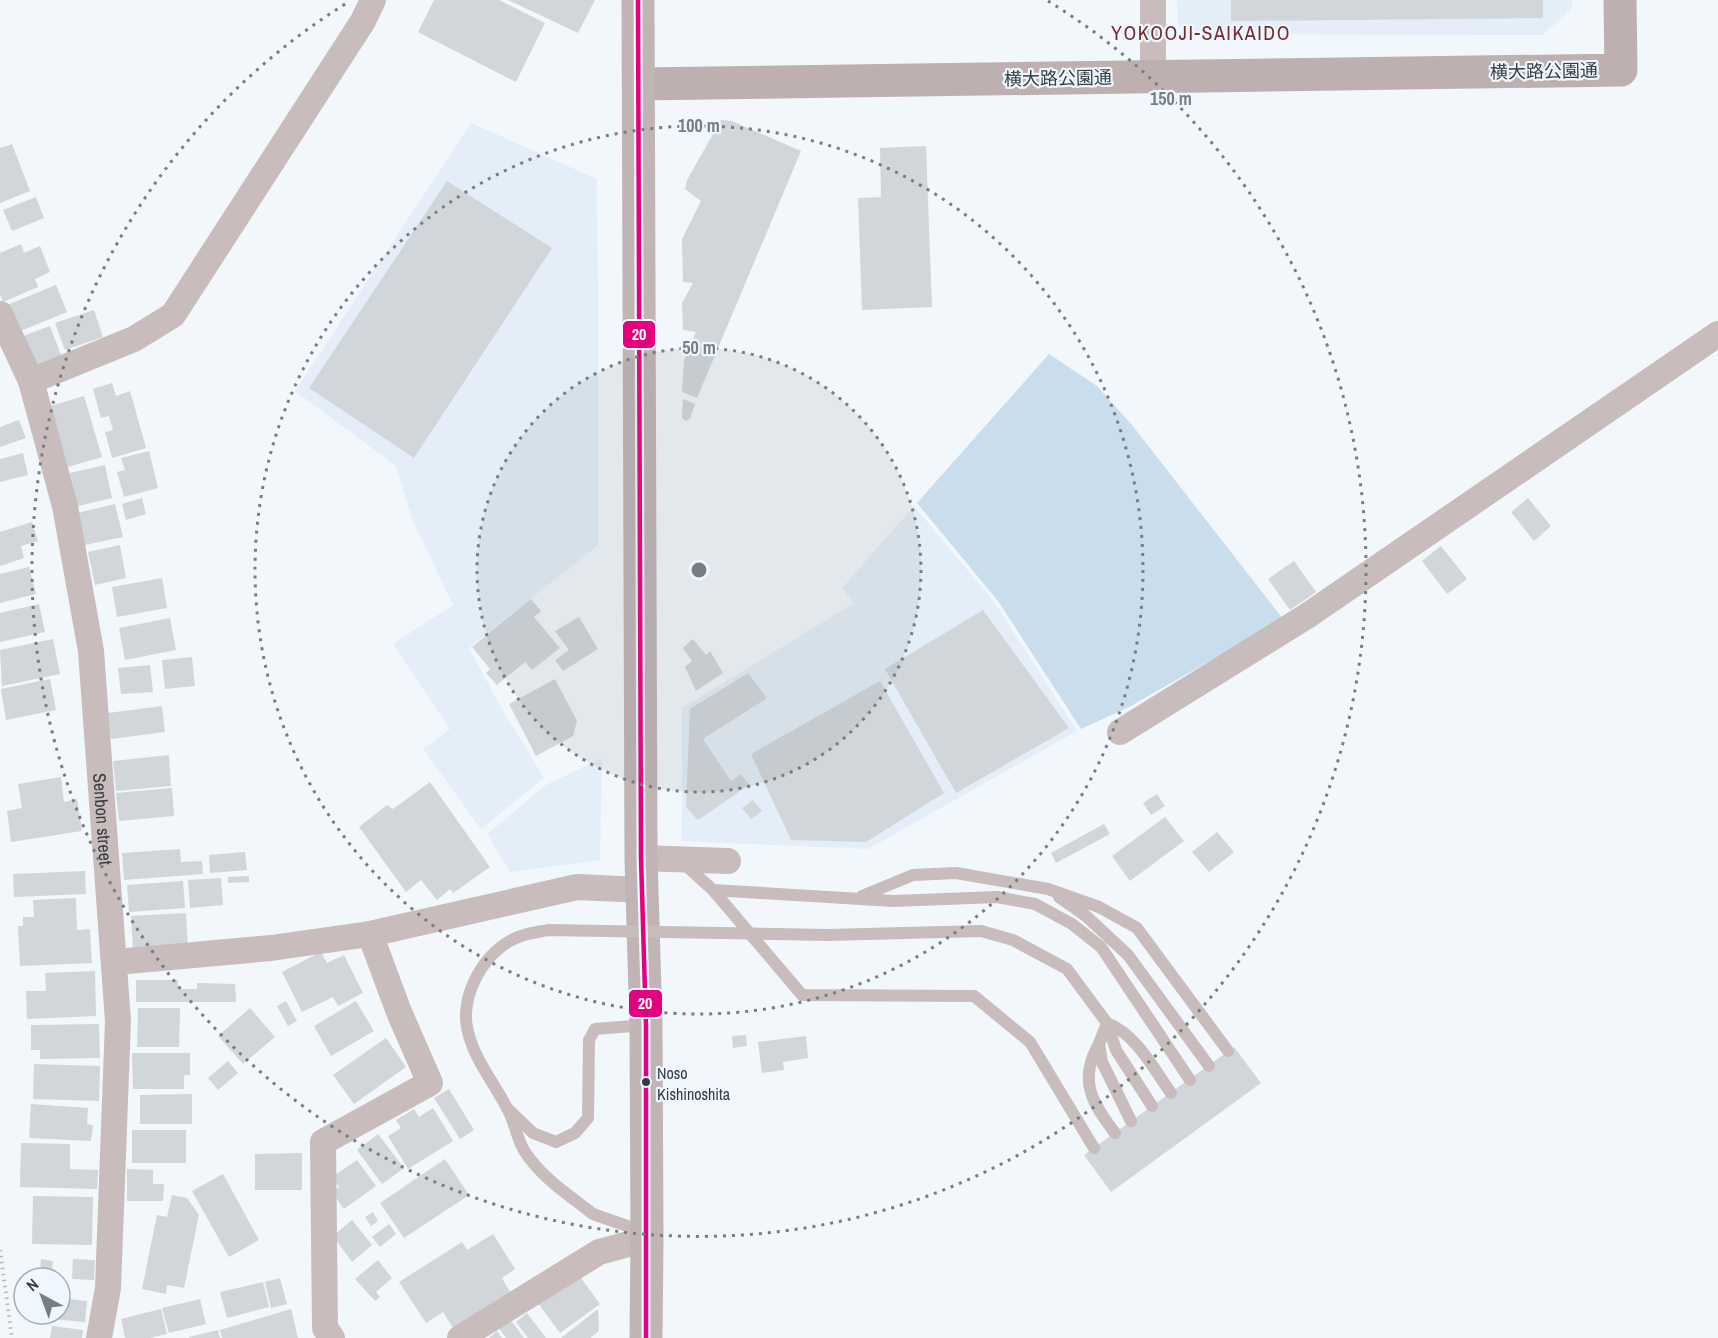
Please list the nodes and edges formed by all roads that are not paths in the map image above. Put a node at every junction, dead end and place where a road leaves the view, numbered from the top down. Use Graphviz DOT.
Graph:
graph roads {
  1 [pos="373,0"];
  2 [pos="638,0"];
  3 [pos="1153,0"];
  4 [pos="1620,0"];
  5 [pos="1153,77"];
  6 [pos="639,84"];
  7 [pos="0,314"];
  8 [pos="1718,334"];
  9 [pos="31,381"];
  10 [pos="1120,732"];
  11 [pos="641,858"];
  12 [pos="679,859"];
  13 [pos="728,861"];
  14 [pos="643,890"];
  15 [pos="713,890"];
  16 [pos="1048,890"];
  17 [pos="861,897"];
  18 [pos="370,934"];
  19 [pos="116,962"];
  20 [pos="1107,1023"];
  21 [pos="646,1025"];
  22 [pos="1099,1044"];
  23 [pos="1228,1051"];
  24 [pos="1209,1066"];
  25 [pos="1190,1080"];
  26 [pos="1171,1093"];
  27 [pos="1152,1106"];
  28 [pos="509,1110"];
  29 [pos="1131,1121"];
  30 [pos="1114,1133"];
  31 [pos="1094,1149"];
  32 [pos="647,1239"];
  33 [pos="639,1335"];
  34 [pos="99,1338"];
  35 [pos="332,1338"];
  36 [pos="460,1338"];
  1 -- 9 [label="street"];
  2 -- 6 [label="main road"];
  3 -- 5 [label="street"];
  4 -- 5 [label="street, 横大路公園通"];
  5 -- 6 [label="street, 横大路公園通"];
  6 -- 11 [label="main road"];
  7 -- 9 [label="street, Senbon street"];
  8 -- 10 [label="street"];
  9 -- 19 [label="street, Senbon street"];
  11 -- 12 [label="street"];
  11 -- 14 [label="main road"];
  12 -- 13 [label="street"];
  12 -- 15 [label="lane"];
  14 -- 18 [label="street"];
  14 -- 21 [label="main road"];
  15 -- 17 [label="lane"];
  15 -- 31 [label="lane"];
  16 -- 17 [label="lane"];
  16 -- 23 [label="lane"];
  16 -- 24 [label="lane"];
  17 -- 25 [label="lane"];
  18 -- 19 [label="street"];
  18 -- 35 [label="street"];
  19 -- 34 [label="street, Senbon street"];
  20 -- 22 [label="lane"];
  20 -- 26 [label="lane"];
  20 -- 27 [label="lane"];
  20 -- 28 [label="lane, bridge"];
  21 -- 28 [label="lane"];
  21 -- 32 [label="main road"];
  22 -- 29 [label="lane"];
  22 -- 30 [label="lane"];
  28 -- 32 [label="lane, bridge"];
  32 -- 33 [label="main road"];
  32 -- 36 [label="street"];
}
